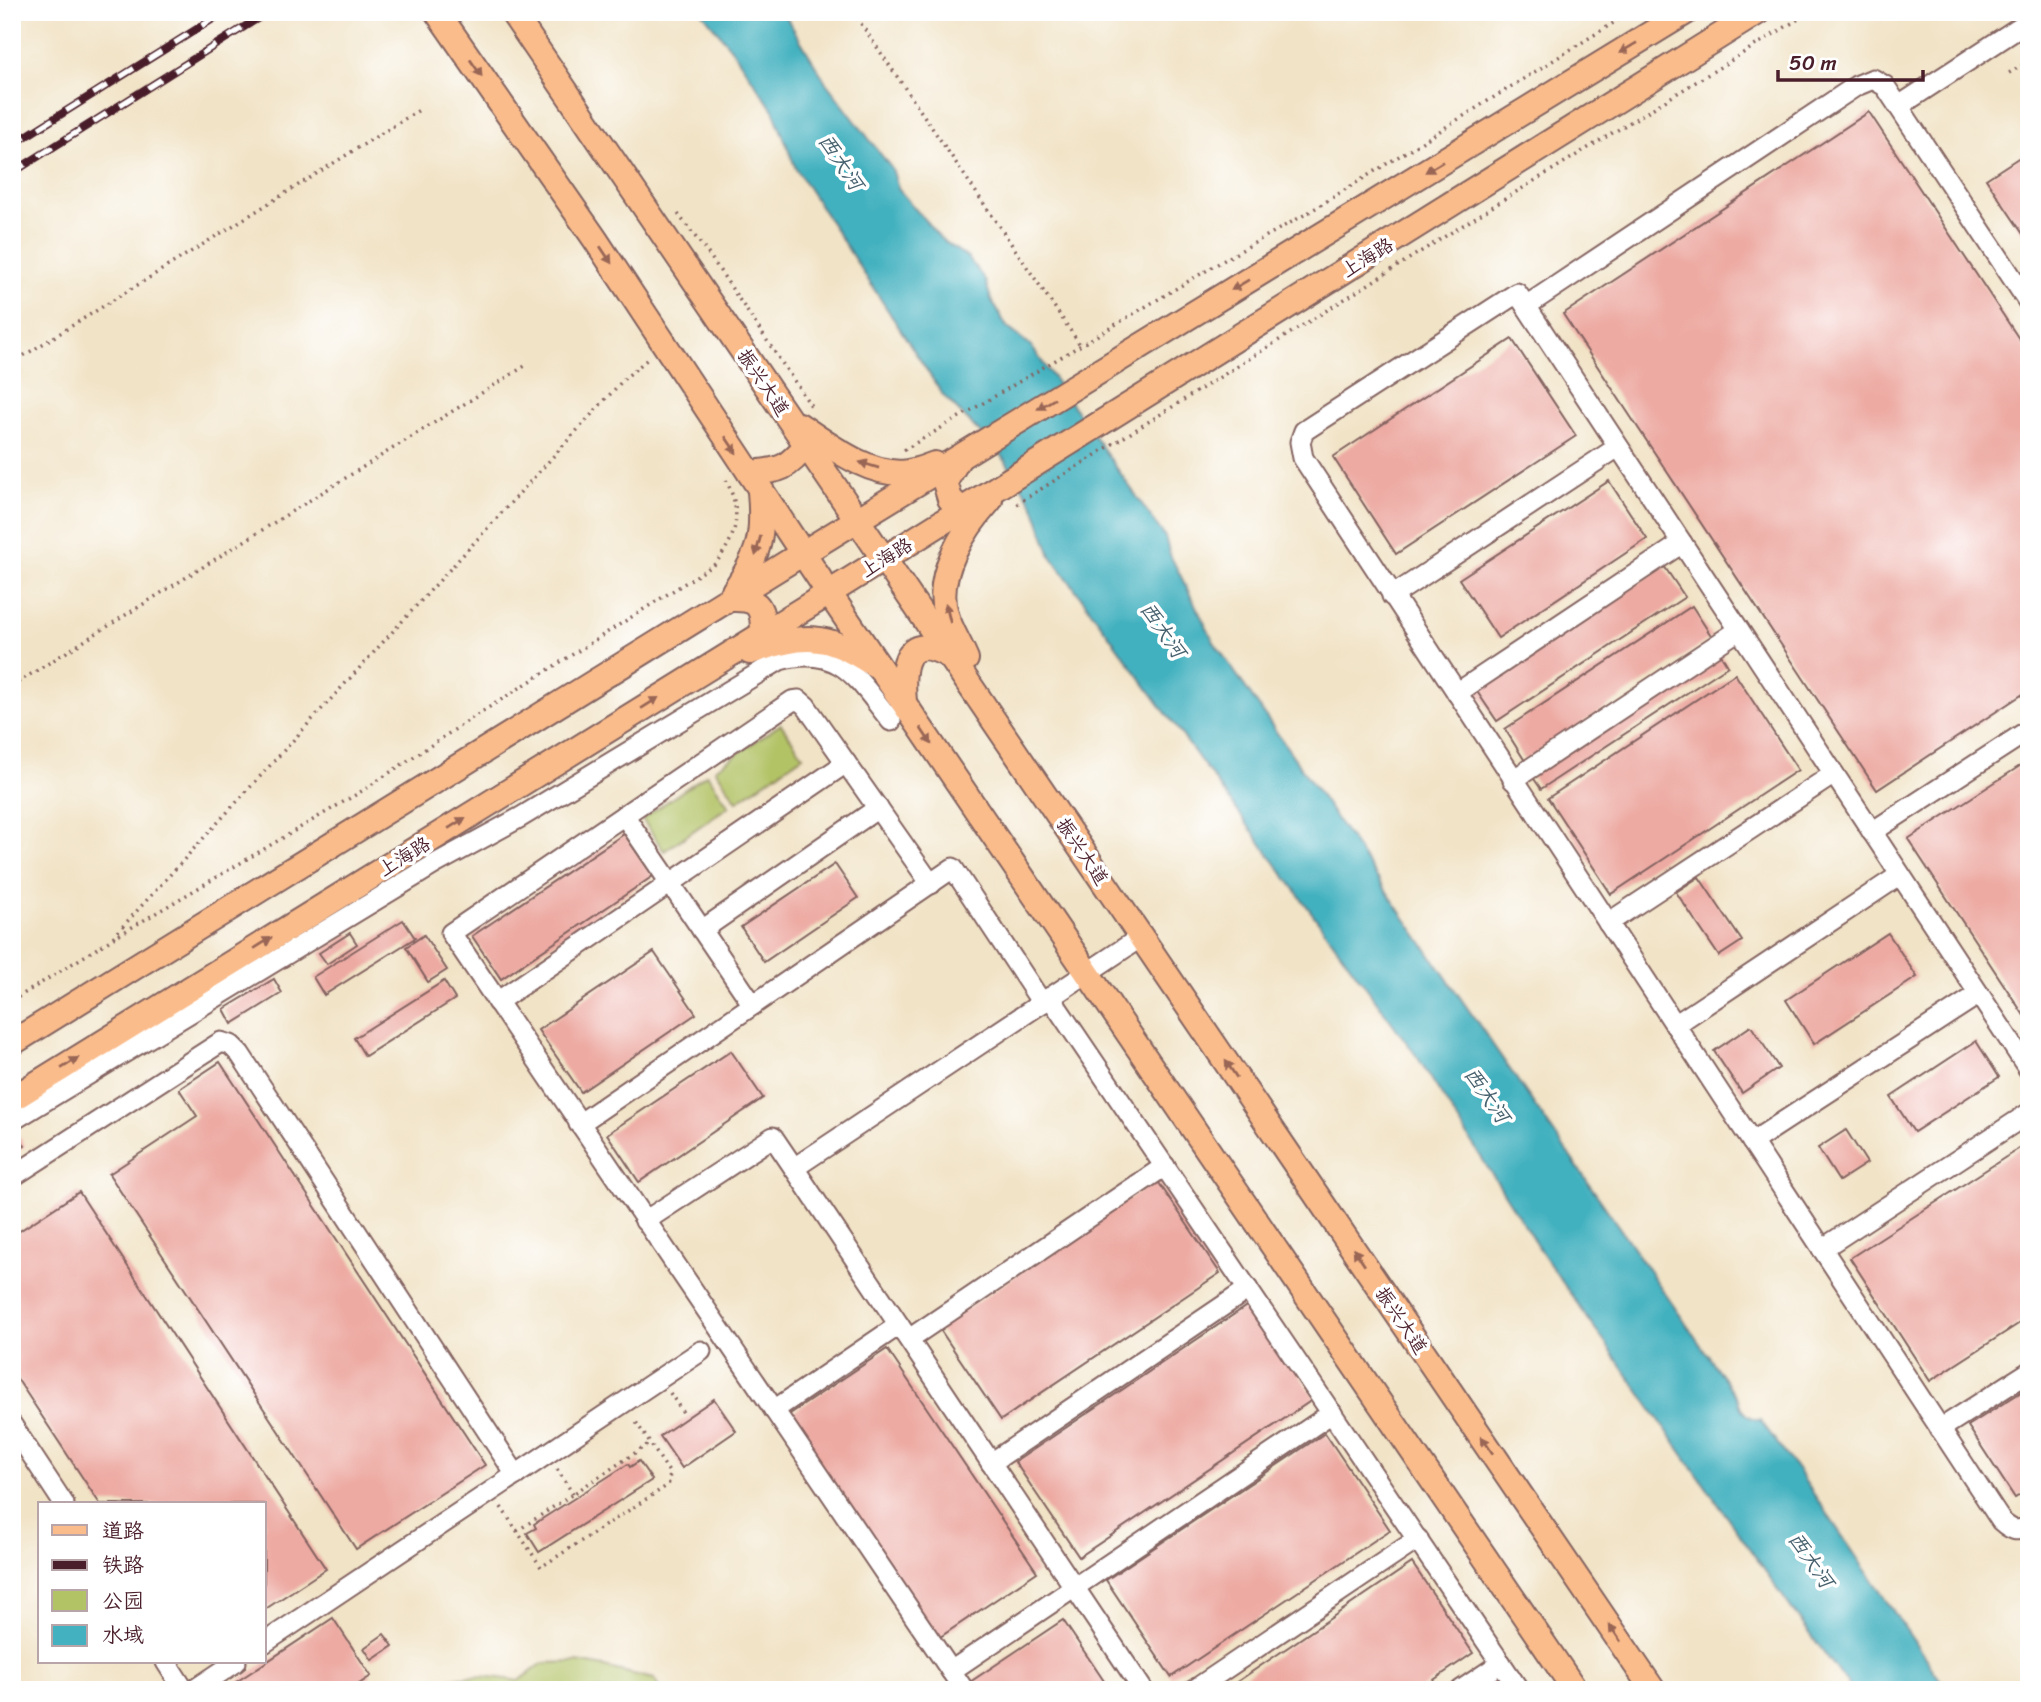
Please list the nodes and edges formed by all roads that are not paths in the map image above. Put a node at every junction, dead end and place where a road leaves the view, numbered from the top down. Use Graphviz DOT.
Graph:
graph roads {
  1 [pos="438,12"];
  2 [pos="512,12"];
  3 [pos="1686,12"];
  4 [pos="1758,12"];
  5 [pos="2029,21"];
  6 [pos="1899,106"];
  7 [pos="2029,303"];
  8 [pos="1526,306"];
  9 [pos="789,419"];
  10 [pos="807,445"];
  11 [pos="1618,447"];
  12 [pos="959,457"];
  13 [pos="755,480"];
  14 [pos="1004,483"];
  15 [pos="962,510"];
  16 [pos="858,520"];
  17 [pos="1682,544"];
  18 [pos="803,553"];
  19 [pos="884,558"];
  20 [pos="829,593"];
  21 [pos="1392,596"];
  22 [pos="729,598"];
  23 [pos="1739,630"];
  24 [pos="764,632"];
  25 [pos="951,657"];
  26 [pos="713,664"];
  27 [pos="881,670"];
  28 [pos="1457,693"];
  29 [pos="897,712"];
  30 [pos="994,720"];
  31 [pos="2029,730"];
  32 [pos="846,763"];
  33 [pos="1834,775"];
  34 [pos="1513,780"];
  35 [pos="878,808"];
  36 [pos="624,815"];
  37 [pos="1872,832"];
  38 [pos="1900,875"];
  39 [pos="670,883"];
  40 [pos="931,884"];
  41 [pos="1608,923"];
  42 [pos="702,930"];
  43 [pos="1141,937"];
  44 [pos="1087,973"];
  45 [pos="1979,994"];
  46 [pos="1046,1000"];
  47 [pos="497,1002"];
  48 [pos="753,1005"];
  49 [pos="1675,1025"];
  50 [pos="12,1043"];
  51 [pos="2029,1070"];
  52 [pos="12,1099"];
  53 [pos="2029,1112"];
  54 [pos="12,1121"];
  55 [pos="579,1124"];
  56 [pos="1752,1142"];
  57 [pos="1165,1166"];
  58 [pos="794,1168"];
  59 [pos="12,1177"];
  60 [pos="645,1221"];
  61 [pos="1822,1249"];
  62 [pos="1248,1289"];
  63 [pos="904,1332"];
  64 [pos="701,1351"];
  65 [pos="2029,1371"];
  66 [pos="774,1410"];
  67 [pos="1332,1413"];
  68 [pos="12,1425"];
  69 [pos="1940,1429"];
  70 [pos="991,1462"];
  71 [pos="516,1475"];
  72 [pos="63,1502"];
  73 [pos="2029,1526"];
  74 [pos="1418,1539"];
  75 [pos="1075,1587"];
  76 [pos="266,1642"];
  77 [pos="1501,1663"];
  78 [pos="167,1664"];
  79 [pos="233,1664"];
  80 [pos="951,1671"];
  81 [pos="184,1690"];
  82 [pos="194,1690"];
  83 [pos="964,1690"];
  84 [pos="1143,1690"];
  85 [pos="1194,1690"];
  86 [pos="1461,1690"];
  87 [pos="1519,1690"];
  88 [pos="1575,1690"];
  89 [pos="1653,1690"];
  1 -- 13 [label="main road, one-way"];
  2 -- 9 [label="main road, 振兴大道"];
  3 -- 12 [label="main road, one-way"];
  4 -- 14 [label="main road, 上海路"];
  5 -- 6 [label="lane"];
  6 -- 7 [label="lane"];
  6 -- 8 [label="lane"];
  8 -- 11 [label="lane"];
  8 -- 21 [label="lane"];
  9 -- 10 [label="main road, 振兴大道"];
  12 -- 9 [label="main road, one-way"];
  10 -- 13 [label="main road"];
  10 -- 16 [label="main road, 振兴大道"];
  11 -- 17 [label="lane"];
  11 -- 21 [label="lane"];
  12 -- 15 [label="main road"];
  12 -- 16 [label="main road"];
  13 -- 18 [label="main road"];
  13 -- 22 [label="main road, one-way"];
  14 -- 15 [label="main road, 上海路"];
  30 -- 14 [label="main road, one-way"];
  15 -- 19 [label="main road, 上海路"];
  16 -- 18 [label="main road"];
  16 -- 19 [label="main road, 振兴大道"];
  17 -- 23 [label="lane"];
  17 -- 28 [label="lane"];
  18 -- 20 [label="main road"];
  18 -- 22 [label="main road"];
  19 -- 20 [label="main road, 上海路"];
  19 -- 25 [label="main road, 振兴大道"];
  20 -- 24 [label="main road, 上海路"];
  20 -- 27 [label="main road"];
  21 -- 28 [label="lane"];
  22 -- 24 [label="main road"];
  22 -- 50 [label="main road"];
  23 -- 33 [label="lane"];
  23 -- 34 [label="lane"];
  24 -- 26 [label="main road, 上海路"];
  25 -- 29 [label="main road"];
  25 -- 30 [label="main road, 振兴大道"];
  26 -- 27 [label="main road"];
  52 -- 26 [label="main road, 上海路, one-way"];
  27 -- 29 [label="main road"];
  28 -- 34 [label="lane"];
  29 -- 44 [label="main road, one-way"];
  29 -- 54 [label="lane"];
  30 -- 43 [label="main road, 振兴大道"];
  31 -- 37 [label="lane"];
  32 -- 35 [label="lane"];
  32 -- 36 [label="lane"];
  32 -- 39 [label="lane"];
  33 -- 37 [label="lane"];
  33 -- 41 [label="lane"];
  34 -- 41 [label="lane"];
  35 -- 40 [label="lane"];
  35 -- 42 [label="lane"];
  36 -- 39 [label="lane"];
  36 -- 47 [label="lane"];
  37 -- 38 [label="lane"];
  38 -- 45 [label="lane"];
  38 -- 49 [label="lane"];
  39 -- 42 [label="lane"];
  39 -- 47 [label="lane"];
  40 -- 46 [label="lane"];
  40 -- 48 [label="lane"];
  41 -- 49 [label="lane"];
  42 -- 48 [label="lane"];
  43 -- 44 [label="lane"];
  89 -- 43 [label="main road, 振兴大道, one-way"];
  44 -- 46 [label="lane"];
  44 -- 88 [label="main road"];
  45 -- 51 [label="lane"];
  45 -- 56 [label="lane"];
  46 -- 57 [label="lane"];
  46 -- 58 [label="lane"];
  47 -- 55 [label="lane"];
  48 -- 55 [label="lane"];
  49 -- 56 [label="lane"];
  53 -- 61 [label="lane"];
  55 -- 60 [label="lane"];
  56 -- 61 [label="lane"];
  57 -- 62 [label="lane"];
  57 -- 63 [label="lane"];
  58 -- 60 [label="lane"];
  58 -- 63 [label="lane"];
  59 -- 71 [label="lane"];
  60 -- 66 [label="lane"];
  61 -- 69 [label="lane"];
  62 -- 67 [label="lane"];
  62 -- 70 [label="lane"];
  63 -- 66 [label="lane"];
  63 -- 70 [label="lane"];
  64 -- 71 [label="lane"];
  65 -- 69 [label="lane"];
  66 -- 80 [label="lane"];
  67 -- 74 [label="lane"];
  67 -- 75 [label="lane"];
  68 -- 72 [label="lane"];
  69 -- 73 [label="lane"];
  70 -- 75 [label="lane"];
  71 -- 76 [label="lane"];
  74 -- 77 [label="lane"];
  74 -- 85 [label="lane"];
  75 -- 80 [label="lane"];
  75 -- 84 [label="lane"];
  77 -- 86 [label="lane"];
  77 -- 87 [label="lane"];
  78 -- 81 [label="lane"];
  79 -- 82 [label="lane"];
  80 -- 83 [label="lane"];
}
